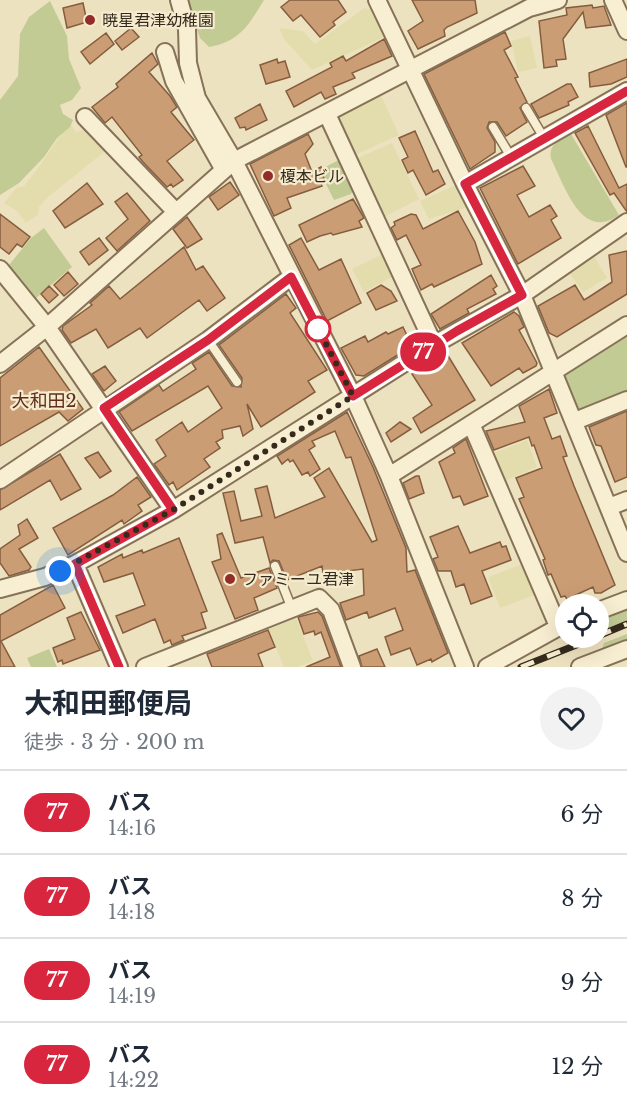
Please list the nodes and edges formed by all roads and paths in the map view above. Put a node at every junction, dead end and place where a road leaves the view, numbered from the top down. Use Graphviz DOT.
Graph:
graph roads {
  1 [pos="179,0"];
  2 [pos="377,0"];
  3 [pos="558,0"];
  4 [pos="613,0"];
  5 [pos="528,4"];
  6 [pos="627,31"];
  7 [pos="165,52"];
  8 [pos="412,69"];
  9 [pos="627,91"];
  10 [pos="526,108"];
  11 [pos="327,114"];
  12 [pos="85,117"];
  13 [pos="493,127"];
  14 [pos="544,138"];
  15 [pos="511,158"];
  16 [pos="229,166"];
  17 [pos="465,184"];
  18 [pos="176,212"];
  19 [pos="627,222"];
  20 [pos="0,269"];
  21 [pos="291,277"];
  22 [pos="522,295"];
  23 [pos="627,325"];
  24 [pos="47,327"];
  25 [pos="208,340"];
  26 [pos="434,345"];
  27 [pos="0,364"];
  28 [pos="554,372"];
  29 [pos="237,382"];
  30 [pos="353,396"];
  31 [pos="627,400"];
  32 [pos="104,408"];
  33 [pos="575,422"];
  34 [pos="472,426"];
  35 [pos="389,476"];
  36 [pos="0,480"];
  37 [pos="627,500"];
  38 [pos="609,507"];
  39 [pos="173,510"];
  40 [pos="627,553"];
  41 [pos="75,564"];
  42 [pos="275,566"];
  43 [pos="0,588"];
  44 [pos="627,600"];
  45 [pos="609,607"];
  46 [pos="292,609"];
  47 [pos="555,610"];
  48 [pos="555,629"];
  49 [pos="627,649"];
  50 [pos="119,667"];
  51 [pos="145,667"];
  52 [pos="352,667"];
  53 [pos="465,667"];
  54 [pos="487,667"];
  55 [pos="580,667"];
  1 -- 16 [label="street"];
  2 -- 8 [label="street"];
  3 -- 5 [label="street"];
  4 -- 6 [label="street"];
  5 -- 8 [label="street"];
  7 -- 16 [label="street"];
  8 -- 11 [label="street"];
  8 -- 17 [label="street"];
  9 -- 14 [label="street"];
  10 -- 14 [label="lane"];
  11 -- 16 [label="street"];
  11 -- 26 [label="street"];
  12 -- 18 [label="street"];
  13 -- 15 [label="lane"];
  14 -- 15 [label="street"];
  15 -- 17 [label="street"];
  16 -- 18 [label="street"];
  16 -- 21 [label="street"];
  17 -- 22 [label="street"];
  18 -- 24 [label="street"];
  19 -- 22 [label="street"];
  20 -- 24 [label="street"];
  21 -- 25 [label="street"];
  21 -- 30 [label="street"];
  22 -- 26 [label="street"];
  22 -- 28 [label="street"];
  23 -- 28 [label="street"];
  24 -- 27 [label="street"];
  24 -- 32 [label="street"];
  25 -- 29 [label="lane"];
  25 -- 32 [label="street"];
  26 -- 30 [label="street"];
  28 -- 33 [label="street"];
  28 -- 34 [label="street"];
  30 -- 35 [label="street"];
  30 -- 39 [label="street"];
  31 -- 33 [label="street"];
  32 -- 36 [label="street"];
  32 -- 39 [label="street"];
  33 -- 38 [label="street"];
  34 -- 35 [label="street"];
  34 -- 47 [label="street"];
  35 -- 53 [label="street"];
  37 -- 38 [label="street"];
  38 -- 40 [label="street"];
  39 -- 41 [label="street"];
  41 -- 43 [label="street"];
  41 -- 50 [label="street"];
  42 -- 46 [label="lane"];
  44 -- 45 [label="street"];
  46 -- 51 [label="street"];
  46 -- 52 [label="street"];
  48 -- 54 [label="street"];
  49 -- 55 [label="street"];
}
